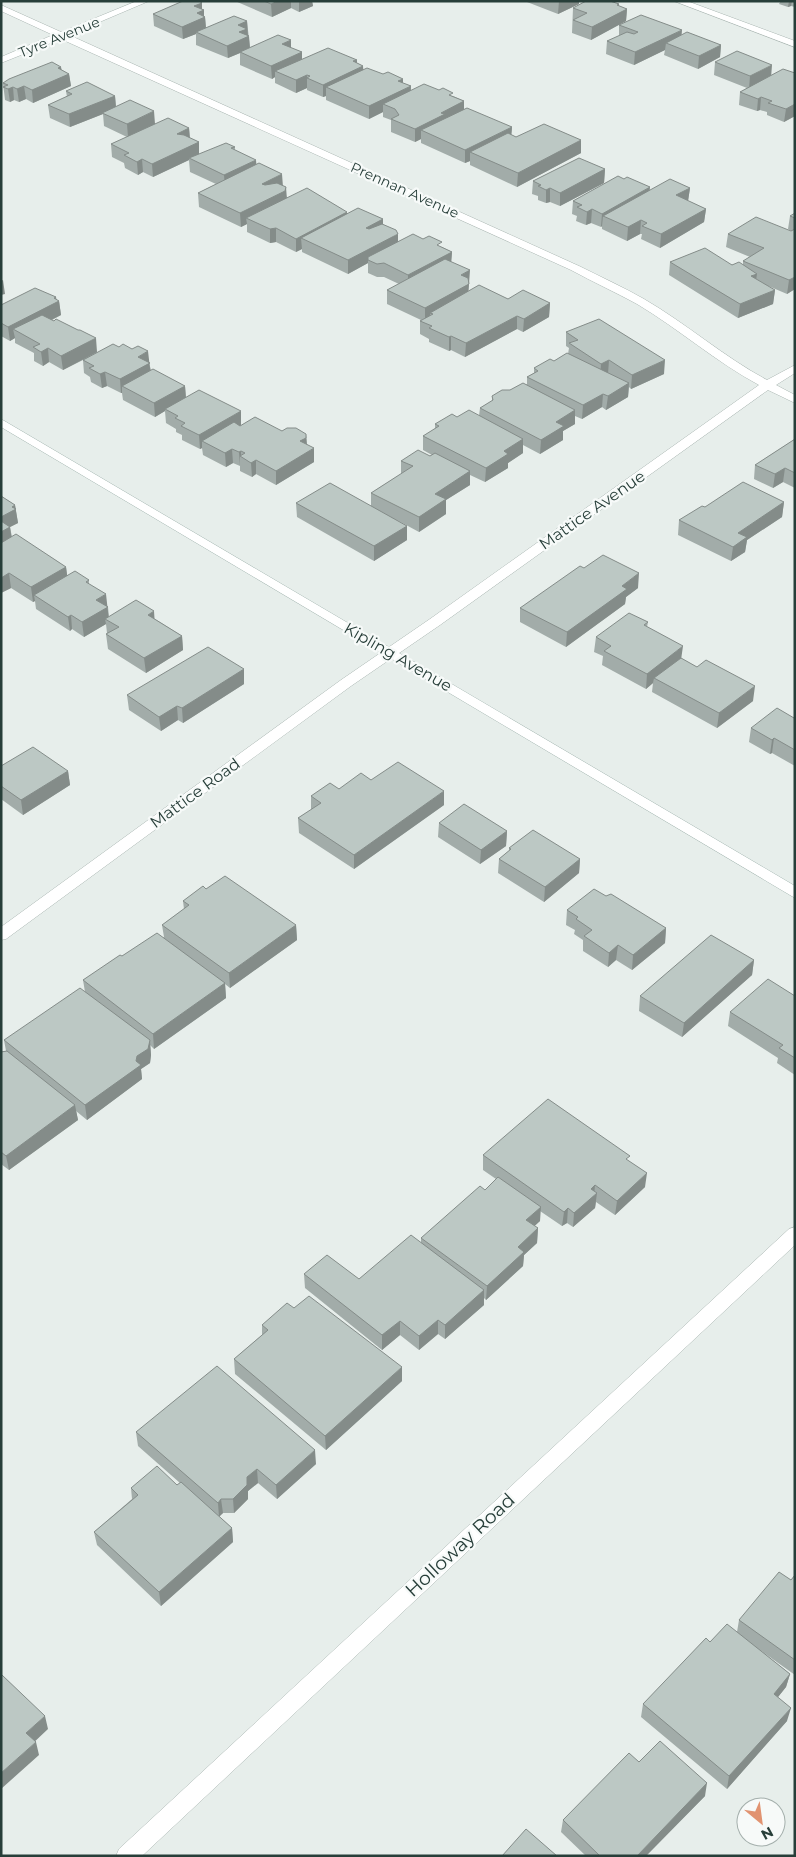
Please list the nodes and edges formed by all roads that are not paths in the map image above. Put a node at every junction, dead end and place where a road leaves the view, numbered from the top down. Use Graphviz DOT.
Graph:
graph roads {
  1 [pos="145,1"];
  2 [pos="678,1"];
  3 [pos="1,8"];
  4 [pos="62,36"];
  5 [pos="795,44"];
  6 [pos="1,60"];
  7 [pos="795,368"];
  8 [pos="766,386"];
  9 [pos="795,400"];
  10 [pos="1,422"];
  11 [pos="390,652"];
  12 [pos="795,892"];
  13 [pos="1,935"];
  14 [pos="795,1234"];
  15 [pos="126,1856"];
  1 -- 4 [label="street, Tyre Avenue"];
  2 -- 5 [label="street"];
  3 -- 4 [label="street, Prennan Avenue"];
  4 -- 6 [label="street, Tyre Avenue"];
  4 -- 8 [label="street, Prennan Avenue"];
  7 -- 8 [label="street, Mattice Avenue"];
  8 -- 9 [label="street, Prennan Avenue"];
  8 -- 11 [label="street, Mattice Avenue"];
  10 -- 11 [label="street, Kipling Avenue"];
  11 -- 12 [label="street, Kipling Avenue"];
  11 -- 13 [label="street, Mattice Road"];
  14 -- 15 [label="street, Holloway Road"];
}
